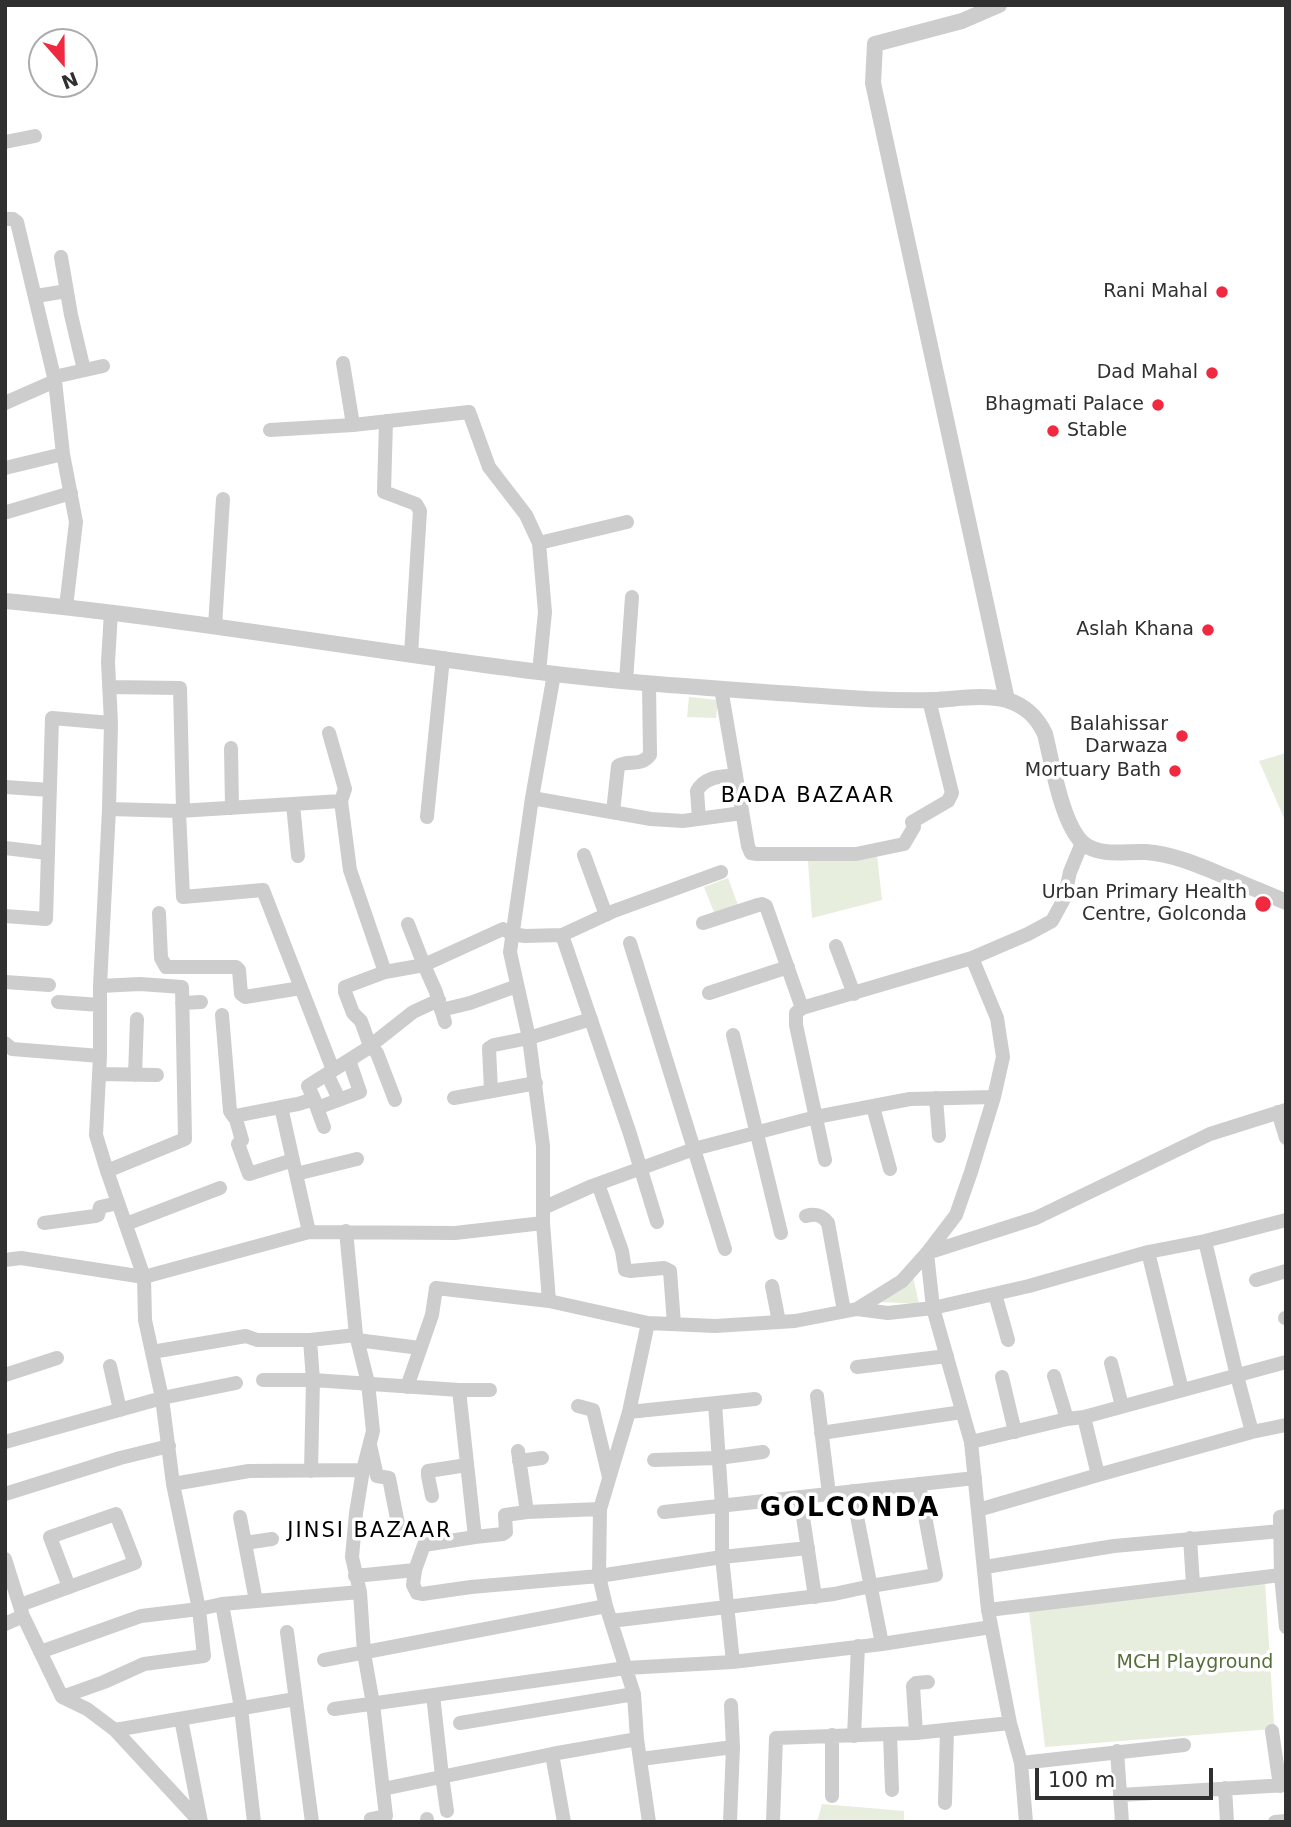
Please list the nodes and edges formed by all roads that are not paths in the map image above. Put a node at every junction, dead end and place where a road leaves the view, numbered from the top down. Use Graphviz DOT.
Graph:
graph roads {
  1 [pos="999,5"];
  2 [pos="35,136"];
  3 [pos="5,142"];
  4 [pos="5,219"];
  5 [pos="61,257"];
  6 [pos="67,291"];
  7 [pos="36,296"];
  8 [pos="343,363"];
  9 [pos="103,366"];
  10 [pos="84,370"];
  11 [pos="54,379"];
  12 [pos="5,403"];
  13 [pos="386,421"];
  14 [pos="354,425"];
  15 [pos="270,430"];
  16 [pos="63,454"];
  17 [pos="5,468"];
  18 [pos="71,493"];
  19 [pos="223,499"];
  20 [pos="7,512"];
  21 [pos="627,522"];
  22 [pos="539,543"];
  23 [pos="632,597"];
  24 [pos="5,601"];
  25 [pos="66,607"];
  26 [pos="111,612"];
  27 [pos="215,626"];
  28 [pos="411,654"];
  29 [pos="443,658"];
  30 [pos="547,673"];
  31 [pos="626,681"];
  32 [pos="649,683"];
  33 [pos="109,687"];
  34 [pos="721,688"];
  35 [pos="929,700"];
  36 [pos="1007,701"];
  37 [pos="111,723"];
  38 [pos="329,733"];
  39 [pos="231,748"];
  40 [pos="736,775"];
  41 [pos="5,787"];
  42 [pos="50,790"];
  43 [pos="533,798"];
  44 [pos="341,801"];
  45 [pos="293,804"];
  46 [pos="109,808"];
  47 [pos="232,808"];
  48 [pos="181,810"];
  49 [pos="613,813"];
  50 [pos="742,813"];
  51 [pos="427,817"];
  52 [pos="699,819"];
  53 [pos="1082,843"];
  54 [pos="5,848"];
  55 [pos="47,853"];
  56 [pos="584,855"];
  57 [pos="298,856"];
  58 [pos="721,872"];
  59 [pos="1286,902"];
  60 [pos="159,913"];
  61 [pos="606,915"];
  62 [pos="5,916"];
  63 [pos="408,923"];
  64 [pos="703,923"];
  65 [pos="512,934"];
  66 [pos="562,934"];
  67 [pos="630,943"];
  68 [pos="836,946"];
  69 [pos="972,958"];
  70 [pos="424,965"];
  71 [pos="788,967"];
  72 [pos="385,972"];
  73 [pos="5,982"];
  74 [pos="49,985"];
  75 [pos="100,986"];
  76 [pos="517,986"];
  77 [pos="301,988"];
  78 [pos="709,993"];
  79 [pos="854,994"];
  80 [pos="58,1002"];
  81 [pos="201,1002"];
  82 [pos="182,1003"];
  83 [pos="100,1005"];
  84 [pos="802,1008"];
  85 [pos="441,1010"];
  86 [pos="222,1015"];
  87 [pos="591,1019"];
  88 [pos="137,1020"];
  89 [pos="733,1035"];
  90 [pos="529,1038"];
  91 [pos="5,1043"];
  92 [pos="370,1046"];
  93 [pos="100,1056"];
  94 [pos="349,1060"];
  95 [pos="330,1072"];
  96 [pos="99,1074"];
  97 [pos="135,1075"];
  98 [pos="157,1075"];
  99 [pos="536,1083"];
  100 [pos="491,1091"];
  101 [pos="994,1097"];
  102 [pos="454,1098"];
  103 [pos="936,1098"];
  104 [pos="340,1099"];
  105 [pos="395,1100"];
  106 [pos="316,1103"];
  107 [pos="281,1107"];
  108 [pos="873,1107"];
  109 [pos="1282,1112"];
  110 [pos="234,1117"];
  111 [pos="816,1117"];
  112 [pos="324,1127"];
  113 [pos="200,1131"];
  114 [pos="756,1133"];
  115 [pos="939,1136"];
  116 [pos="1286,1138"];
  117 [pos="184,1139"];
  118 [pos="694,1149"];
  119 [pos="357,1159"];
  120 [pos="825,1160"];
  121 [pos="294,1167"];
  122 [pos="641,1169"];
  123 [pos="890,1169"];
  124 [pos="107,1171"];
  125 [pos="598,1184"];
  126 [pos="220,1188"];
  127 [pos="118,1203"];
  128 [pos="543,1208"];
  129 [pos="806,1216"];
  130 [pos="1286,1220"];
  131 [pos="44,1223"];
  132 [pos="543,1223"];
  133 [pos="657,1223"];
  134 [pos="126,1224"];
  135 [pos="346,1231"];
  136 [pos="309,1232"];
  137 [pos="781,1233"];
  138 [pos="1205,1241"];
  139 [pos="724,1250"];
  140 [pos="1148,1252"];
  141 [pos="927,1254"];
  142 [pos="5,1260"];
  143 [pos="1286,1270"];
  144 [pos="144,1277"];
  145 [pos="1256,1280"];
  146 [pos="772,1286"];
  147 [pos="995,1294"];
  148 [pos="549,1301"];
  149 [pos="933,1308"];
  150 [pos="850,1310"];
  151 [pos="779,1322"];
  152 [pos="648,1323"];
  153 [pos="674,1324"];
  154 [pos="357,1337"];
  155 [pos="310,1340"];
  156 [pos="1008,1340"];
  157 [pos="421,1348"];
  158 [pos="152,1352"];
  159 [pos="947,1356"];
  160 [pos="57,1358"];
  161 [pos="1286,1362"];
  162 [pos="1111,1363"];
  163 [pos="110,1366"];
  164 [pos="857,1367"];
  165 [pos="5,1375"];
  166 [pos="1054,1376"];
  167 [pos="1237,1376"];
  168 [pos="1002,1377"];
  169 [pos="263,1380"];
  170 [pos="313,1380"];
  171 [pos="236,1383"];
  172 [pos="368,1383"];
  173 [pos="407,1387"];
  174 [pos="459,1390"];
  175 [pos="490,1390"];
  176 [pos="1182,1390"];
  177 [pos="817,1396"];
  178 [pos="162,1398"];
  179 [pos="755,1399"];
  180 [pos="715,1403"];
  181 [pos="578,1406"];
  182 [pos="1122,1406"];
  183 [pos="120,1410"];
  184 [pos="629,1412"];
  185 [pos="962,1412"];
  186 [pos="1084,1417"];
  187 [pos="1067,1419"];
  188 [pos="1286,1425"];
  189 [pos="1015,1432"];
  190 [pos="1252,1432"];
  191 [pos="821,1433"];
  192 [pos="971,1442"];
  193 [pos="5,1443"];
  194 [pos="370,1444"];
  195 [pos="169,1446"];
  196 [pos="763,1452"];
  197 [pos="542,1458"];
  198 [pos="718,1458"];
  199 [pos="654,1460"];
  200 [pos="467,1465"];
  201 [pos="363,1470"];
  202 [pos="311,1471"];
  203 [pos="1098,1475"];
  204 [pos="975,1478"];
  205 [pos="609,1479"];
  206 [pos="173,1484"];
  207 [pos="919,1484"];
  208 [pos="852,1492"];
  209 [pos="5,1494"];
  210 [pos="828,1494"];
  211 [pos="432,1496"];
  212 [pos="800,1497"];
  213 [pos="722,1506"];
  214 [pos="600,1509"];
  215 [pos="978,1510"];
  216 [pos="527,1512"];
  217 [pos="664,1512"];
  218 [pos="240,1517"];
  219 [pos="1286,1517"];
  220 [pos="398,1524"];
  221 [pos="1281,1531"];
  222 [pos="475,1537"];
  223 [pos="1190,1538"];
  224 [pos="272,1539"];
  225 [pos="245,1542"];
  226 [pos="808,1548"];
  227 [pos="722,1556"];
  228 [pos="985,1567"];
  229 [pos="7,1568"];
  230 [pos="415,1570"];
  231 [pos="1281,1574"];
  232 [pos="355,1576"];
  233 [pos="599,1576"];
  234 [pos="1193,1584"];
  235 [pos="871,1586"];
  236 [pos="69,1587"];
  237 [pos="360,1592"];
  238 [pos="815,1597"];
  239 [pos="256,1601"];
  240 [pos="222,1604"];
  241 [pos="606,1606"];
  242 [pos="728,1608"];
  243 [pos="199,1609"];
  244 [pos="988,1609"];
  245 [pos="22,1610"];
  246 [pos="611,1621"];
  247 [pos="5,1624"];
  248 [pos="991,1627"];
  249 [pos="1286,1628"];
  250 [pos="287,1632"];
  251 [pos="882,1644"];
  252 [pos="858,1646"];
  253 [pos="40,1652"];
  254 [pos="364,1653"];
  255 [pos="324,1660"];
  256 [pos="733,1662"];
  257 [pos="626,1668"];
  258 [pos="928,1682"];
  259 [pos="634,1693"];
  260 [pos="433,1695"];
  261 [pos="62,1697"];
  262 [pos="295,1699"];
  263 [pos="373,1704"];
  264 [pos="731,1705"];
  265 [pos="241,1708"];
  266 [pos="334,1709"];
  267 [pos="181,1718"];
  268 [pos="460,1723"];
  269 [pos="1010,1723"];
  270 [pos="115,1730"];
  271 [pos="947,1730"];
  272 [pos="1272,1731"];
  273 [pos="916,1733"];
  274 [pos="890,1734"];
  275 [pos="832,1735"];
  276 [pos="854,1736"];
  277 [pos="637,1739"];
  278 [pos="1184,1745"];
  279 [pos="733,1747"];
  280 [pos="1117,1751"];
  281 [pos="552,1754"];
  282 [pos="641,1759"];
  283 [pos="1021,1763"];
  284 [pos="442,1776"];
  285 [pos="1283,1785"];
  286 [pos="1225,1788"];
  287 [pos="383,1789"];
  288 [pos="892,1790"];
  289 [pos="1120,1795"];
  290 [pos="832,1796"];
  291 [pos="945,1803"];
  292 [pos="447,1811"];
  293 [pos="1286,1821"];
  294 [pos="200,1822"];
  295 [pos="254,1822"];
  296 [pos="312,1822"];
  297 [pos="371,1822"];
  298 [pos="564,1822"];
  299 [pos="649,1822"];
  300 [pos="730,1822"];
  301 [pos="773,1822"];
  302 [pos="1026,1822"];
  303 [pos="1122,1822"];
  304 [pos="1227,1822"];
  305 [pos="1275,1822"];
  1 -- 36 [label="street"];
  2 -- 3 [label="street"];
  4 -- 7 [label="street"];
  5 -- 6 [label="street"];
  6 -- 7 [label="street"];
  6 -- 10 [label="street"];
  7 -- 11 [label="street"];
  8 -- 14 [label="street"];
  9 -- 10 [label="street"];
  10 -- 11 [label="street"];
  11 -- 12 [label="street"];
  11 -- 16 [label="street"];
  13 -- 14 [label="street"];
  13 -- 22 [label="street"];
  13 -- 28 [label="street"];
  14 -- 15 [label="street"];
  16 -- 17 [label="street"];
  16 -- 18 [label="street"];
  18 -- 20 [label="street"];
  18 -- 25 [label="street"];
  19 -- 27 [label="street"];
  21 -- 22 [label="street"];
  22 -- 30 [label="street"];
  23 -- 31 [label="street"];
  24 -- 25 [label="street"];
  25 -- 26 [label="street"];
  26 -- 27 [label="street"];
  26 -- 33 [label="street"];
  27 -- 28 [label="street"];
  28 -- 29 [label="street"];
  29 -- 30 [label="street"];
  29 -- 51 [label="street"];
  30 -- 31 [label="street"];
  30 -- 43 [label="street"];
  31 -- 32 [label="street"];
  32 -- 34 [label="street"];
  32 -- 49 [label="street"];
  33 -- 37 [label="street"];
  33 -- 48 [label="street"];
  34 -- 35 [label="street"];
  34 -- 40 [label="street"];
  35 -- 36 [label="street"];
  35 -- 50 [label="street"];
  36 -- 53 [label="street"];
  37 -- 42 [label="street"];
  37 -- 46 [label="street"];
  38 -- 44 [label="street"];
  39 -- 47 [label="street"];
  40 -- 50 [label="street"];
  40 -- 52 [label="street"];
  41 -- 42 [label="street"];
  42 -- 55 [label="street"];
  43 -- 49 [label="street"];
  43 -- 65 [label="street"];
  44 -- 45 [label="street"];
  44 -- 72 [label="street"];
  45 -- 47 [label="street"];
  45 -- 57 [label="street"];
  46 -- 48 [label="street"];
  46 -- 75 [label="street"];
  47 -- 48 [label="street"];
  48 -- 77 [label="street"];
  49 -- 52 [label="street"];
  50 -- 52 [label="street"];
  53 -- 59 [label="street"];
  53 -- 69 [label="street"];
  54 -- 55 [label="street"];
  55 -- 62 [label="street"];
  56 -- 61 [label="street"];
  58 -- 61 [label="street"];
  60 -- 77 [label="street"];
  61 -- 66 [label="street"];
  63 -- 70 [label="street"];
  64 -- 71 [label="street"];
  65 -- 66 [label="street"];
  65 -- 70 [label="street"];
  65 -- 76 [label="street"];
  66 -- 87 [label="street"];
  67 -- 118 [label="street"];
  68 -- 79 [label="street"];
  69 -- 79 [label="street"];
  69 -- 101 [label="street"];
  70 -- 72 [label="street"];
  70 -- 85 [label="street"];
  71 -- 78 [label="street"];
  71 -- 84 [label="street"];
  72 -- 92 [label="street"];
  73 -- 74 [label="street"];
  75 -- 82 [label="street"];
  75 -- 83 [label="street"];
  76 -- 85 [label="street"];
  76 -- 90 [label="street"];
  77 -- 95 [label="street"];
  79 -- 84 [label="street"];
  80 -- 83 [label="street"];
  81 -- 82 [label="street"];
  82 -- 117 [label="street"];
  83 -- 93 [label="street"];
  84 -- 111 [label="street"];
  85 -- 92 [label="street"];
  86 -- 110 [label="street"];
  87 -- 90 [label="street"];
  87 -- 122 [label="street"];
  88 -- 97 [label="street"];
  89 -- 114 [label="street"];
  90 -- 99 [label="street"];
  90 -- 100 [label="street"];
  91 -- 93 [label="street"];
  92 -- 94 [label="street"];
  92 -- 105 [label="street"];
  93 -- 96 [label="street"];
  94 -- 95 [label="street"];
  94 -- 104 [label="street"];
  95 -- 104 [label="street"];
  95 -- 106 [label="street"];
  96 -- 97 [label="street"];
  96 -- 124 [label="street"];
  97 -- 98 [label="street"];
  99 -- 100 [label="street"];
  99 -- 128 [label="street"];
  100 -- 102 [label="street"];
  101 -- 103 [label="street"];
  101 -- 141 [label="street"];
  103 -- 108 [label="street"];
  103 -- 115 [label="street"];
  104 -- 106 [label="street"];
  106 -- 107 [label="street"];
  106 -- 112 [label="street"];
  107 -- 110 [label="street"];
  107 -- 121 [label="street"];
  108 -- 111 [label="street"];
  108 -- 123 [label="street"];
  109 -- 116 [label="street"];
  109 -- 141 [label="street"];
  110 -- 121 [label="street"];
  111 -- 114 [label="street"];
  111 -- 120 [label="street"];
  113 -- 117 [label="street"];
  114 -- 118 [label="street"];
  114 -- 137 [label="street"];
  117 -- 124 [label="street"];
  118 -- 122 [label="street"];
  118 -- 139 [label="street"];
  119 -- 121 [label="street"];
  121 -- 136 [label="street"];
  122 -- 125 [label="street"];
  122 -- 133 [label="street"];
  124 -- 127 [label="street"];
  125 -- 128 [label="street"];
  125 -- 153 [label="street"];
  126 -- 134 [label="street"];
  127 -- 131 [label="street"];
  127 -- 134 [label="street"];
  128 -- 132 [label="street"];
  129 -- 150 [label="street"];
  130 -- 138 [label="street"];
  132 -- 135 [label="street"];
  132 -- 148 [label="street"];
  134 -- 144 [label="street"];
  135 -- 136 [label="street"];
  135 -- 154 [label="street"];
  136 -- 144 [label="street"];
  138 -- 140 [label="street"];
  138 -- 167 [label="street"];
  140 -- 147 [label="street"];
  140 -- 176 [label="street"];
  141 -- 149 [label="street"];
  141 -- 150 [label="street"];
  142 -- 144 [label="street"];
  143 -- 145 [label="street"];
  144 -- 158 [label="street"];
  146 -- 151 [label="street"];
  147 -- 149 [label="street"];
  147 -- 156 [label="street"];
  148 -- 152 [label="street"];
  148 -- 157 [label="street"];
  149 -- 150 [label="street"];
  149 -- 159 [label="street"];
  150 -- 151 [label="street"];
  151 -- 153 [label="street"];
  152 -- 153 [label="street"];
  152 -- 184 [label="street"];
  154 -- 155 [label="street"];
  154 -- 157 [label="street"];
  154 -- 172 [label="street"];
  155 -- 158 [label="street"];
  155 -- 170 [label="street"];
  157 -- 173 [label="street"];
  158 -- 178 [label="street"];
  159 -- 164 [label="street"];
  159 -- 185 [label="street"];
  160 -- 165 [label="street"];
  161 -- 167 [label="street"];
  162 -- 182 [label="street"];
  163 -- 183 [label="street"];
  166 -- 187 [label="street"];
  167 -- 176 [label="street"];
  167 -- 190 [label="street"];
  168 -- 189 [label="street"];
  169 -- 170 [label="street"];
  170 -- 172 [label="street"];
  170 -- 202 [label="street"];
  171 -- 178 [label="street"];
  172 -- 173 [label="street"];
  172 -- 194 [label="street"];
  173 -- 174 [label="street"];
  174 -- 175 [label="street"];
  174 -- 200 [label="street"];
  176 -- 182 [label="street"];
  177 -- 191 [label="street"];
  178 -- 183 [label="street"];
  178 -- 195 [label="street"];
  179 -- 180 [label="street"];
  180 -- 184 [label="street"];
  180 -- 198 [label="street"];
  181 -- 205 [label="street"];
  182 -- 186 [label="street"];
  183 -- 193 [label="street"];
  184 -- 205 [label="street"];
  185 -- 191 [label="street"];
  185 -- 192 [label="street"];
  186 -- 187 [label="street"];
  186 -- 203 [label="street"];
  187 -- 189 [label="street"];
  188 -- 190 [label="street"];
  189 -- 192 [label="street"];
  190 -- 203 [label="street"];
  191 -- 210 [label="street"];
  192 -- 204 [label="street"];
  194 -- 201 [label="street"];
  194 -- 220 [label="street"];
  195 -- 206 [label="street"];
  195 -- 209 [label="street"];
  196 -- 198 [label="street"];
  197 -- 216 [label="street"];
  198 -- 199 [label="street"];
  198 -- 213 [label="street"];
  200 -- 211 [label="street"];
  200 -- 222 [label="street"];
  201 -- 202 [label="street"];
  201 -- 232 [label="street"];
  202 -- 206 [label="street"];
  203 -- 215 [label="street"];
  204 -- 207 [label="street"];
  204 -- 215 [label="street"];
  205 -- 214 [label="street"];
  206 -- 243 [label="street"];
  207 -- 208 [label="street"];
  207 -- 235 [label="street"];
  208 -- 210 [label="street"];
  208 -- 235 [label="street"];
  210 -- 212 [label="street"];
  212 -- 213 [label="street"];
  212 -- 226 [label="street"];
  213 -- 217 [label="street"];
  213 -- 227 [label="street"];
  214 -- 216 [label="street"];
  214 -- 233 [label="street"];
  215 -- 228 [label="street"];
  216 -- 222 [label="street"];
  218 -- 225 [label="street"];
  219 -- 221 [label="street"];
  221 -- 223 [label="street"];
  221 -- 231 [label="street"];
  222 -- 230 [label="street"];
  223 -- 228 [label="street"];
  223 -- 234 [label="street"];
  224 -- 225 [label="street"];
  225 -- 239 [label="street"];
  226 -- 227 [label="street"];
  226 -- 238 [label="street"];
  227 -- 233 [label="street"];
  227 -- 242 [label="street"];
  228 -- 244 [label="street"];
  229 -- 245 [label="street"];
  230 -- 232 [label="street"];
  230 -- 233 [label="street"];
  231 -- 234 [label="street"];
  231 -- 249 [label="street"];
  232 -- 237 [label="street"];
  233 -- 241 [label="street"];
  234 -- 244 [label="street"];
  235 -- 238 [label="street"];
  235 -- 251 [label="street"];
  236 -- 236 [label="street"];
  236 -- 245 [label="street"];
  237 -- 239 [label="street"];
  237 -- 254 [label="street"];
  238 -- 242 [label="street"];
  239 -- 240 [label="street"];
  240 -- 243 [label="street"];
  240 -- 265 [label="street"];
  241 -- 246 [label="street"];
  241 -- 254 [label="street"];
  242 -- 246 [label="street"];
  242 -- 256 [label="street"];
  243 -- 253 [label="street"];
  243 -- 261 [label="street"];
  244 -- 248 [label="street"];
  245 -- 247 [label="street"];
  245 -- 253 [label="street"];
  246 -- 257 [label="street"];
  248 -- 251 [label="street"];
  248 -- 269 [label="street"];
  250 -- 262 [label="street"];
  251 -- 252 [label="street"];
  252 -- 256 [label="street"];
  252 -- 276 [label="street"];
  253 -- 261 [label="street"];
  254 -- 255 [label="street"];
  254 -- 263 [label="street"];
  256 -- 257 [label="street"];
  257 -- 259 [label="street"];
  257 -- 260 [label="street"];
  258 -- 273 [label="street"];
  259 -- 268 [label="street"];
  259 -- 277 [label="street"];
  260 -- 263 [label="street"];
  260 -- 284 [label="street"];
  261 -- 270 [label="street"];
  262 -- 265 [label="street"];
  262 -- 296 [label="street"];
  263 -- 266 [label="street"];
  263 -- 287 [label="street"];
  264 -- 279 [label="street"];
  265 -- 267 [label="street"];
  265 -- 295 [label="street"];
  267 -- 270 [label="street"];
  267 -- 294 [label="street"];
  269 -- 271 [label="street"];
  269 -- 283 [label="street"];
  270 -- 294 [label="street"];
  271 -- 273 [label="street"];
  271 -- 291 [label="street"];
  272 -- 285 [label="street"];
  273 -- 274 [label="street"];
  274 -- 276 [label="street"];
  274 -- 288 [label="street"];
  275 -- 276 [label="street"];
  275 -- 290 [label="street"];
  275 -- 301 [label="street"];
  277 -- 281 [label="street"];
  277 -- 282 [label="street"];
  278 -- 280 [label="street"];
  279 -- 282 [label="street"];
  279 -- 300 [label="street"];
  280 -- 283 [label="street"];
  280 -- 289 [label="street"];
  281 -- 284 [label="street"];
  281 -- 298 [label="street"];
  282 -- 299 [label="street"];
  283 -- 302 [label="street"];
  284 -- 287 [label="street"];
  284 -- 292 [label="street"];
  285 -- 286 [label="street"];
  286 -- 289 [label="street"];
  286 -- 304 [label="street"];
  287 -- 297 [label="street"];
  289 -- 303 [label="street"];
  293 -- 305 [label="street"];
}
